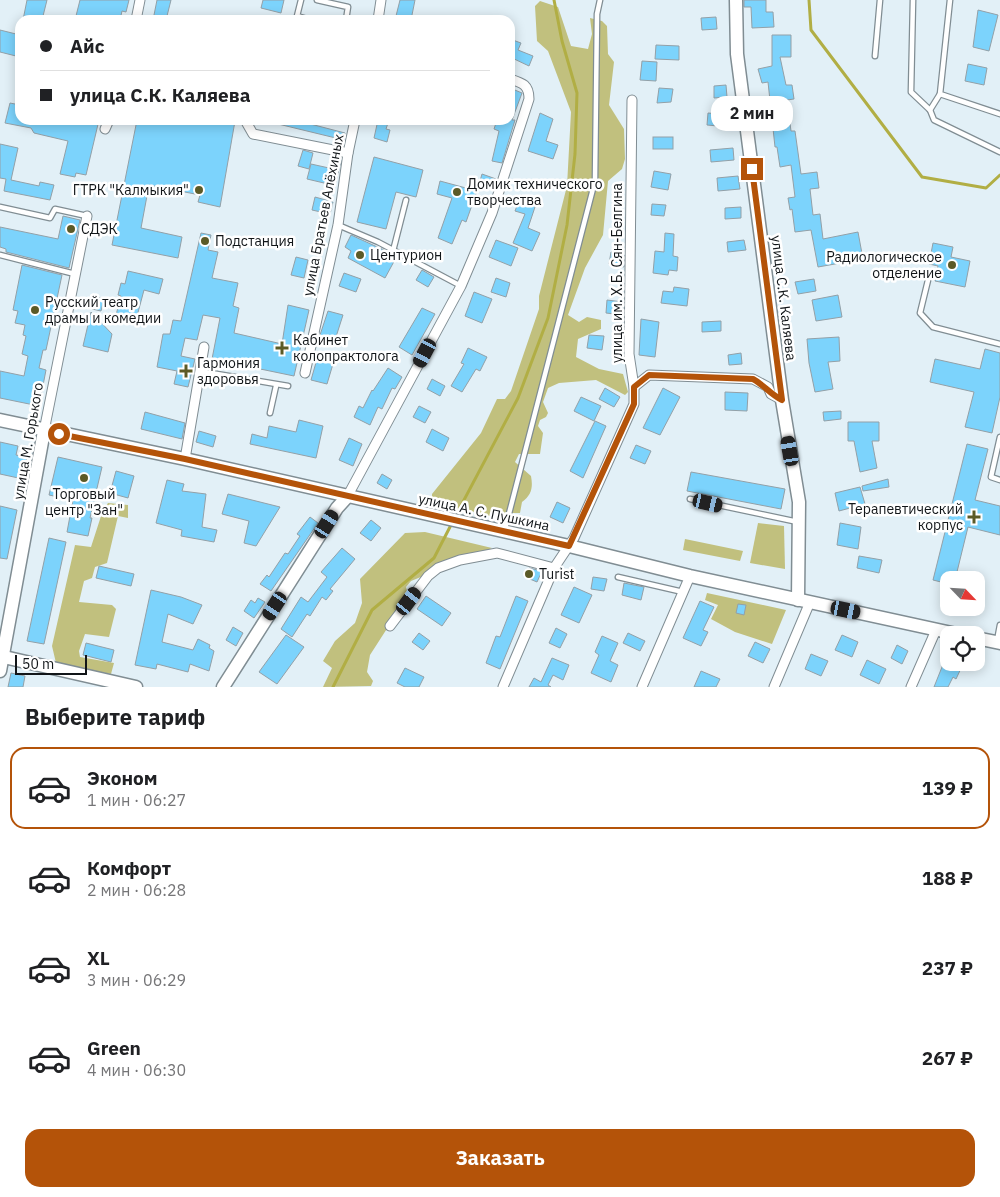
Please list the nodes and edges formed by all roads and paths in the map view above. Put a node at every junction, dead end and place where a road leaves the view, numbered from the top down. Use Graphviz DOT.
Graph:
graph roads {
  1 [pos="140,0"];
  2 [pos="301,0"];
  3 [pos="317,0"];
  4 [pos="381,0"];
  5 [pos="600,0"];
  6 [pos="736,0"];
  7 [pos="880,0"];
  8 [pos="913,0"];
  9 [pos="950,0"];
  10 [pos="137,15"];
  11 [pos="296,15"];
  12 [pos="347,15"];
  13 [pos="379,15"];
  14 [pos="874,56"];
  15 [pos="515,81"];
  16 [pos="940,94"];
  17 [pos="632,100"];
  18 [pos="930,110"];
  19 [pos="1000,114"];
  20 [pos="248,125"];
  21 [pos="354,125"];
  22 [pos="1000,152"];
  23 [pos="348,153"];
  24 [pos="406,200"];
  25 [pos="0,207"];
  26 [pos="87,216"];
  27 [pos="338,225"];
  28 [pos="393,250"];
  29 [pos="0,255"];
  30 [pos="930,272"];
  31 [pos="75,274"];
  32 [pos="460,286"];
  33 [pos="1000,344"];
  34 [pos="204,347"];
  35 [pos="199,370"];
  36 [pos="305,373"];
  37 [pos="276,386"];
  38 [pos="288,386"];
  39 [pos="634,387"];
  40 [pos="782,400"];
  41 [pos="270,412"];
  42 [pos="0,420"];
  43 [pos="44,431"];
  44 [pos="1000,437"];
  45 [pos="185,459"];
  46 [pos="1000,480"];
  47 [pos="347,497"];
  48 [pos="690,499"];
  49 [pos="799,522"];
  50 [pos="504,532"];
  51 [pos="569,546"];
  52 [pos="554,568"];
  53 [pos="690,576"];
  54 [pos="618,577"];
  55 [pos="683,592"];
  56 [pos="804,601"];
  57 [pos="1000,625"];
  58 [pos="390,626"];
  59 [pos="936,630"];
  60 [pos="940,631"];
  61 [pos="985,640"];
  62 [pos="998,643"];
  63 [pos="2,656"];
  64 [pos="0,671"];
  65 [pos="136,687"];
  66 [pos="223,687"];
  67 [pos="503,687"];
  68 [pos="642,687"];
  69 [pos="774,687"];
  70 [pos="911,687"];
  1 -- 10 [label="street"];
  2 -- 11 [label="lane"];
  3 -- 12 [label="lane"];
  4 -- 13 [label="street"];
  5 -- 50 [label="lane"];
  6 -- 40 [label="street, улица С.К. Каляева"];
  7 -- 14 [label="lane"];
  8 -- 18 [label="lane"];
  9 -- 16 [label="lane"];
  15 -- 32 [label="street"];
  16 -- 18 [label="lane"];
  16 -- 19 [label="lane"];
  17 -- 39 [label="street, улица им. Х.Б. Сян-Белгина"];
  18 -- 22 [label="lane"];
  20 -- 23 [label="street"];
  21 -- 23 [label="street, улица Братьев Алёхиных"];
  23 -- 27 [label="street, улица Братьев Алёхиных"];
  24 -- 28 [label="lane"];
  25 -- 26 [label="lane"];
  26 -- 31 [label="street, улица М. Горького"];
  27 -- 28 [label="lane"];
  27 -- 36 [label="street, улица Братьев Алёхиных"];
  28 -- 32 [label="lane"];
  29 -- 31 [label="lane"];
  30 -- 33 [label="lane"];
  31 -- 43 [label="street, улица М. Горького"];
  32 -- 47 [label="street"];
  34 -- 35 [label="street"];
  35 -- 37 [label="lane"];
  35 -- 45 [label="street"];
  37 -- 38 [label="lane"];
  37 -- 41 [label="lane"];
  39 -- 40 [label="street"];
  39 -- 51 [label="street, улица им. Х.Б. Сян-Белгина"];
  40 -- 49 [label="street, улица С.К. Каляева"];
  42 -- 43 [label="street, улица А. С. Пушкина"];
  43 -- 45 [label="street, улица А. С. Пушкина"];
  43 -- 63 [label="street, улица М. Горького"];
  44 -- 46 [label="lane"];
  45 -- 47 [label="street, улица А. С. Пушкина"];
  47 -- 50 [label="street, улица А. С. Пушкина"];
  47 -- 66 [label="street"];
  48 -- 49 [label="lane"];
  49 -- 56 [label="street, улица С.К. Каляева"];
  50 -- 51 [label="street, улица А. С. Пушкина"];
  51 -- 52 [label="street, улица им. Х.Б. Сян-Белгина"];
  51 -- 53 [label="street, улица А. С. Пушкина"];
  52 -- 58 [label="street"];
  52 -- 67 [label="street, улица им. Х.Б. Сян-Белгина"];
  53 -- 55 [label="street"];
  53 -- 56 [label="street, улица А. С. Пушкина"];
  54 -- 55 [label="lane"];
  55 -- 68 [label="street"];
  56 -- 59 [label="street, улица А. С. Пушкина"];
  56 -- 69 [label="street"];
  57 -- 62 [label="lane"];
  59 -- 60 [label="street, улица А. С. Пушкина"];
  59 -- 70 [label="street"];
  61 -- 62 [label="street"];
  63 -- 64 [label="street, улица М. Горького"];
  63 -- 65 [label="street"];
}
